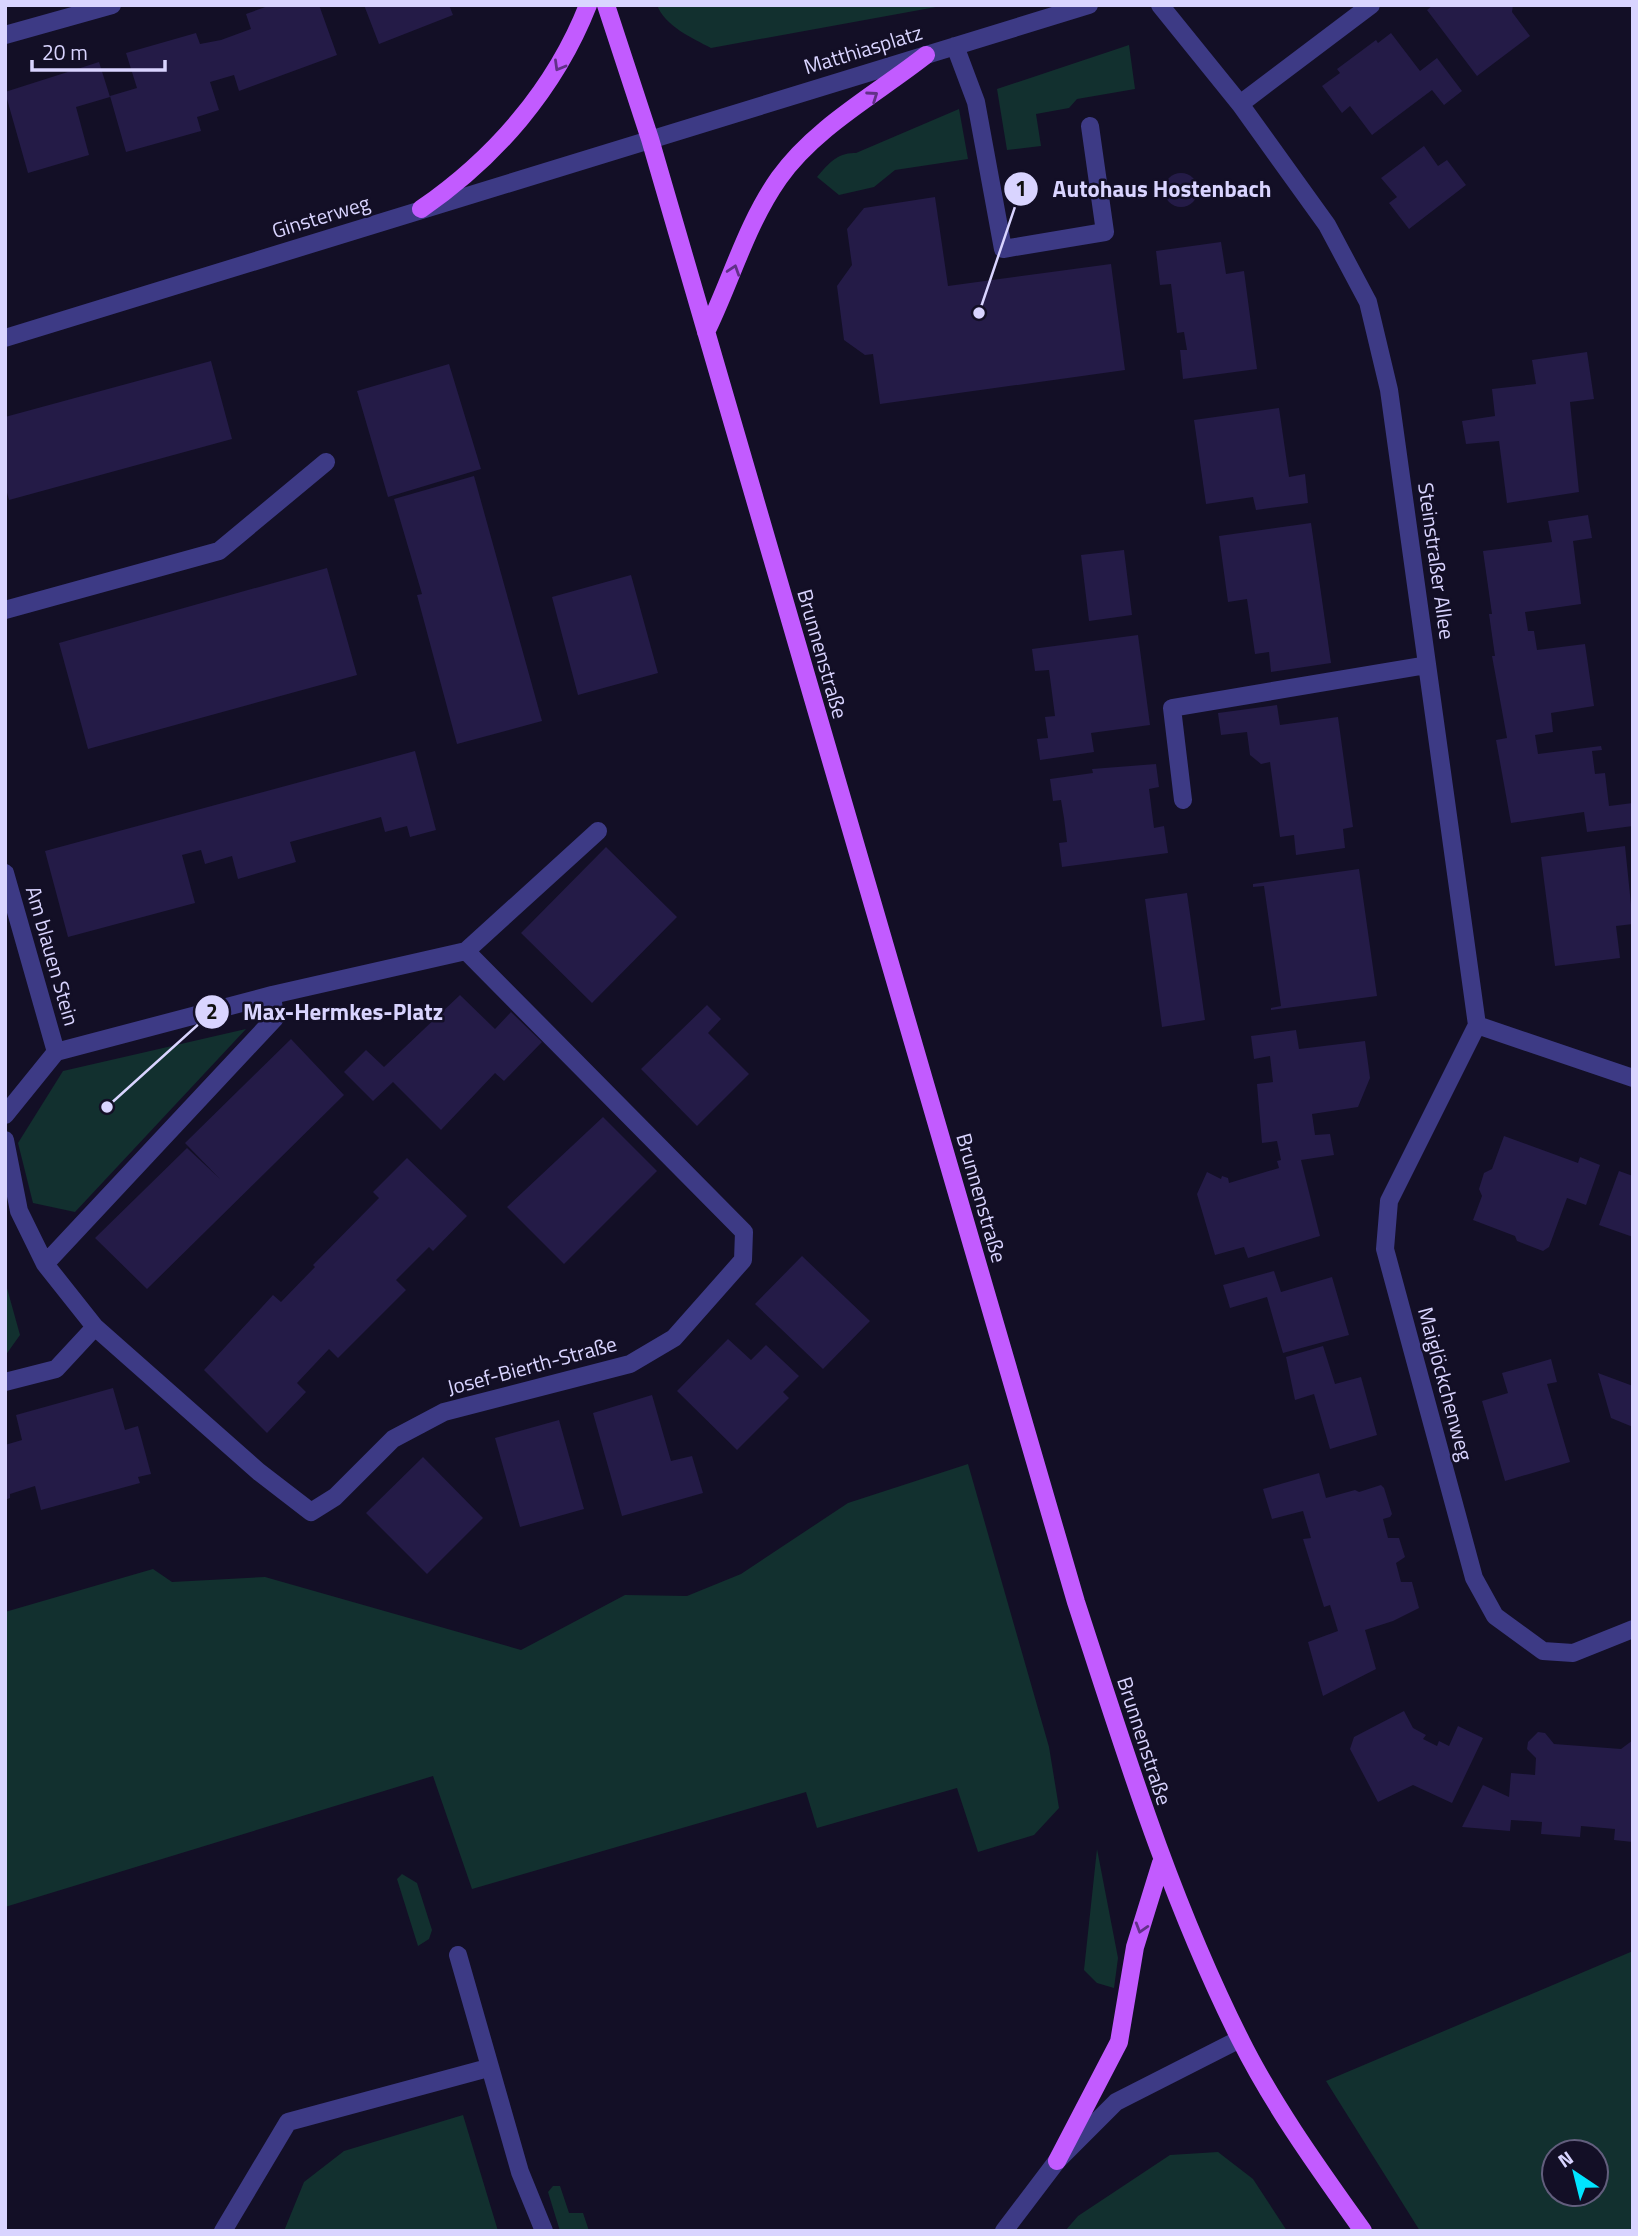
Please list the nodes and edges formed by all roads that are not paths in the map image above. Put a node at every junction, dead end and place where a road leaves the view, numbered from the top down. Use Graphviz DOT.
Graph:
graph roads {
  1 [pos="112,5"];
  2 [pos="588,5"];
  3 [pos="606,5"];
  4 [pos="1090,5"];
  5 [pos="1160,5"];
  6 [pos="1371,5"];
  7 [pos="5,35"];
  8 [pos="955,46"];
  9 [pos="926,55"];
  10 [pos="1240,104"];
  11 [pos="1090,126"];
  12 [pos="650,139"];
  13 [pos="421,209"];
  14 [pos="706,332"];
  15 [pos="5,338"];
  16 [pos="326,462"];
  17 [pos="5,610"];
  18 [pos="1427,666"];
  19 [pos="1183,800"];
  20 [pos="598,831"];
  21 [pos="5,873"];
  22 [pos="466,951"];
  23 [pos="272,995"];
  24 [pos="1477,1025"];
  25 [pos="55,1052"];
  26 [pos="1633,1078"];
  27 [pos="5,1115"];
  28 [pos="5,1140"];
  29 [pos="45,1264"];
  30 [pos="95,1327"];
  31 [pos="5,1382"];
  32 [pos="1633,1629"];
  33 [pos="1161,1863"];
  34 [pos="458,1955"];
  35 [pos="1240,2039"];
  36 [pos="488,2068"];
  37 [pos="1057,2161"];
  38 [pos="223,2231"];
  39 [pos="544,2231"];
  40 [pos="1004,2231"];
  41 [pos="1363,2231"];
  1 -- 7 [label="street"];
  2 -- 13 [label="main road, one-way"];
  3 -- 12 [label="main road, Brunnenstraße"];
  4 -- 8 [label="street, Matthiasplatz"];
  5 -- 10 [label="street, Steinstraßer Allee"];
  6 -- 10 [label="street"];
  8 -- 9 [label="street, Matthiasplatz"];
  8 -- 11 [label="street"];
  9 -- 12 [label="street, Matthiasplatz"];
  14 -- 9 [label="main road, one-way"];
  10 -- 18 [label="street, Steinstraßer Allee"];
  12 -- 13 [label="street, Ginsterweg"];
  12 -- 14 [label="main road, Brunnenstraße"];
  13 -- 15 [label="street, Ginsterweg"];
  14 -- 33 [label="main road, Brunnenstraße"];
  16 -- 17 [label="street"];
  18 -- 19 [label="street"];
  18 -- 24 [label="street, Steinstraßer Allee"];
  20 -- 22 [label="street"];
  21 -- 25 [label="street, Am blauen Stein"];
  22 -- 23 [label="street"];
  22 -- 30 [label="street, Josef-Bierth-Straße"];
  23 -- 25 [label="street"];
  23 -- 29 [label="street"];
  24 -- 26 [label="street"];
  24 -- 32 [label="street, Maiglöckchenweg"];
  25 -- 27 [label="street"];
  28 -- 29 [label="street"];
  29 -- 30 [label="street"];
  30 -- 31 [label="street"];
  33 -- 35 [label="main road, Brunnenstraße"];
  33 -- 37 [label="main road, one-way"];
  34 -- 36 [label="street"];
  35 -- 37 [label="street"];
  35 -- 41 [label="main road, Brunnenstraße"];
  36 -- 38 [label="street"];
  36 -- 39 [label="street"];
  37 -- 40 [label="street"];
}
